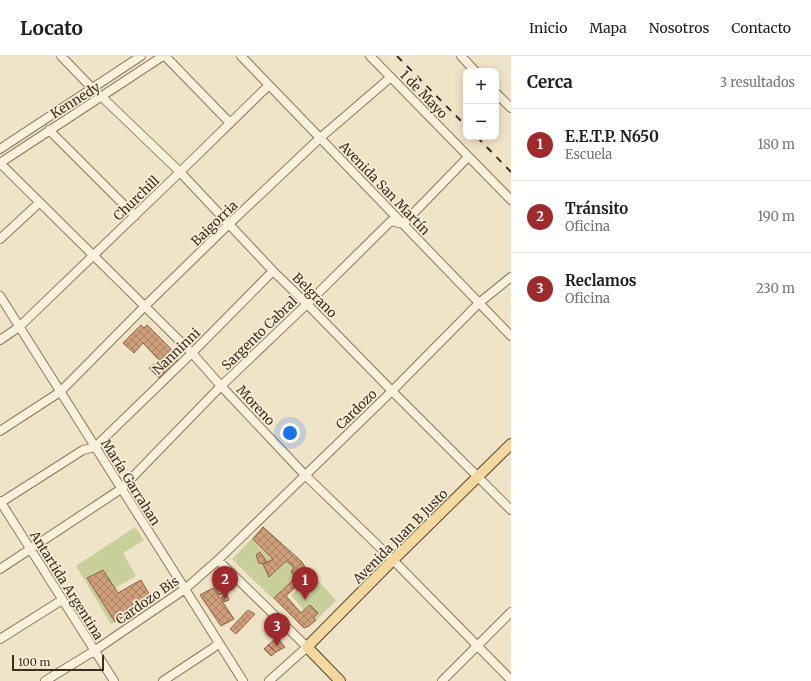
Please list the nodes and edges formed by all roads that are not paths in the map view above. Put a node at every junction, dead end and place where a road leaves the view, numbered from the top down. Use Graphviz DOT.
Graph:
graph roads {
  1 [pos="61,56"];
  2 [pos="141,56"];
  3 [pos="164,56"];
  4 [pos="241,56"];
  5 [pos="370,56"];
  6 [pos="460,56"];
  7 [pos="472,68"];
  8 [pos="390,77"];
  9 [pos="269,85"];
  10 [pos="92,88"];
  11 [pos="499,95"];
  12 [pos="102,97"];
  13 [pos="510,104"];
  14 [pos="230,123"];
  15 [pos="49,130"];
  16 [pos="320,138"];
  17 [pos="0,149"];
  18 [pos="468,156"];
  19 [pos="0,163"];
  20 [pos="180,172"];
  21 [pos="511,200"];
  22 [pos="39,203"];
  23 [pos="135,216"];
  24 [pos="229,224"];
  25 [pos="403,224"];
  26 [pos="0,239"];
  27 [pos="93,256"];
  28 [pos="273,271"];
  29 [pos="511,277"];
  30 [pos="0,296"];
  31 [pos="479,303"];
  32 [pos="307,304"];
  33 [pos="145,306"];
  34 [pos="19,327"];
  35 [pos="511,336"];
  36 [pos="0,340"];
  37 [pos="192,353"];
  38 [pos="221,386"];
  39 [pos="392,391"];
  40 [pos="60,392"];
  41 [pos="0,431"];
  42 [pos="511,444"];
  43 [pos="95,447"];
  44 [pos="305,475"];
  45 [pos="478,476"];
  46 [pos="122,489"];
  47 [pos="0,502"];
  48 [pos="511,510"];
  49 [pos="31,549"];
  50 [pos="218,560"];
  51 [pos="393,560"];
  52 [pos="0,570"];
  53 [pos="185,589"];
  54 [pos="62,600"];
  55 [pos="511,612"];
  56 [pos="0,639"];
  57 [pos="219,643"];
  58 [pos="477,646"];
  59 [pos="307,647"];
  60 [pos="94,651"];
  61 [pos="511,680"];
  62 [pos="45,681"];
  63 [pos="114,681"];
  64 [pos="163,681"];
  65 [pos="243,681"];
  66 [pos="269,681"];
  67 [pos="340,681"];
  68 [pos="442,681"];
  1 -- 10 [label="street"];
  2 -- 10 [label="street, Kennedy"];
  3 -- 12 [label="street, Kennedy"];
  3 -- 14 [label="street"];
  4 -- 9 [label="street, Avenida San Martín"];
  5 -- 8 [label="street, 1 de Mayo"];
  6 -- 7 [label="street"];
  8 -- 16 [label="street, Baigorria"];
  8 -- 18 [label="street, 1 de Mayo"];
  9 -- 14 [label="street, Churchill"];
  9 -- 16 [label="street, Avenida San Martín"];
  10 -- 17 [label="street, Kennedy"];
  11 -- 13 [label="street"];
  12 -- 15 [label="street, Kennedy"];
  12 -- 20 [label="street, Belgrano"];
  14 -- 20 [label="street, Churchill"];
  15 -- 19 [label="street, Kennedy"];
  15 -- 23 [label="street"];
  16 -- 24 [label="street, Baigorria"];
  16 -- 25 [label="street, Avenida San Martín"];
  18 -- 21 [label="street, 1 de Mayo"];
  18 -- 25 [label="street"];
  19 -- 22 [label="street, Moreno"];
  20 -- 23 [label="street, Churchill"];
  20 -- 24 [label="street, Belgrano"];
  22 -- 26 [label="street"];
  22 -- 27 [label="street, Moreno"];
  23 -- 27 [label="street, Churchill"];
  24 -- 28 [label="street, Belgrano"];
  24 -- 33 [label="street, Baigorria"];
  25 -- 31 [label="street, Avenida San Martín"];
  25 -- 32 [label="street, Sargento Cabral"];
  27 -- 33 [label="street, Moreno"];
  27 -- 34 [label="street, Churchill"];
  28 -- 32 [label="street, Belgrano"];
  28 -- 37 [label="street, Nanninni"];
  29 -- 31 [label="street, Cardozo"];
  30 -- 34 [label="street, María Garrahan"];
  31 -- 35 [label="street, Avenida San Martín"];
  31 -- 39 [label="street, Cardozo"];
  32 -- 38 [label="street, Sargento Cabral"];
  32 -- 39 [label="street, Belgrano"];
  33 -- 37 [label="street, Moreno"];
  33 -- 40 [label="street, Baigorria"];
  34 -- 36 [label="street, Churchill"];
  34 -- 40 [label="street, María Garrahan"];
  37 -- 38 [label="street, Moreno"];
  37 -- 43 [label="street, Nanninni"];
  38 -- 44 [label="street, Moreno"];
  38 -- 46 [label="street, Sargento Cabral"];
  39 -- 44 [label="street, Cardozo"];
  39 -- 45 [label="street, Belgrano"];
  40 -- 41 [label="street, Baigorria"];
  40 -- 43 [label="street, María Garrahan"];
  42 -- 45 [label="main road, Avenida Juan B Justo"];
  43 -- 46 [label="street, María Garrahan"];
  43 -- 47 [label="street"];
  44 -- 50 [label="street, Cardozo"];
  44 -- 51 [label="street, Moreno"];
  45 -- 48 [label="street, Belgrano"];
  45 -- 51 [label="main road, Avenida Juan B Justo"];
  46 -- 49 [label="street, Sargento Cabral"];
  46 -- 53 [label="street, María Garrahan"];
  47 -- 49 [label="street, Antartida Argentina"];
  49 -- 52 [label="street, Sargento Cabral"];
  49 -- 54 [label="street, Antartida Argentina"];
  50 -- 53 [label="street, Cardozo Bis"];
  50 -- 59 [label="street"];
  51 -- 58 [label="street, Moreno"];
  51 -- 59 [label="main road, Avenida Juan B Justo"];
  53 -- 57 [label="street, María Garrahan"];
  53 -- 60 [label="street, Cardozo Bis"];
  54 -- 56 [label="street"];
  54 -- 60 [label="street, Antartida Argentina"];
  55 -- 58 [label="street"];
  57 -- 64 [label="street"];
  57 -- 65 [label="street, María Garrahan"];
  58 -- 61 [label="street, Moreno"];
  58 -- 68 [label="street"];
  59 -- 66 [label="street"];
  59 -- 67 [label="main road"];
  60 -- 62 [label="street, Cardozo Bis"];
  60 -- 63 [label="street, Antartida Argentina"];
}
